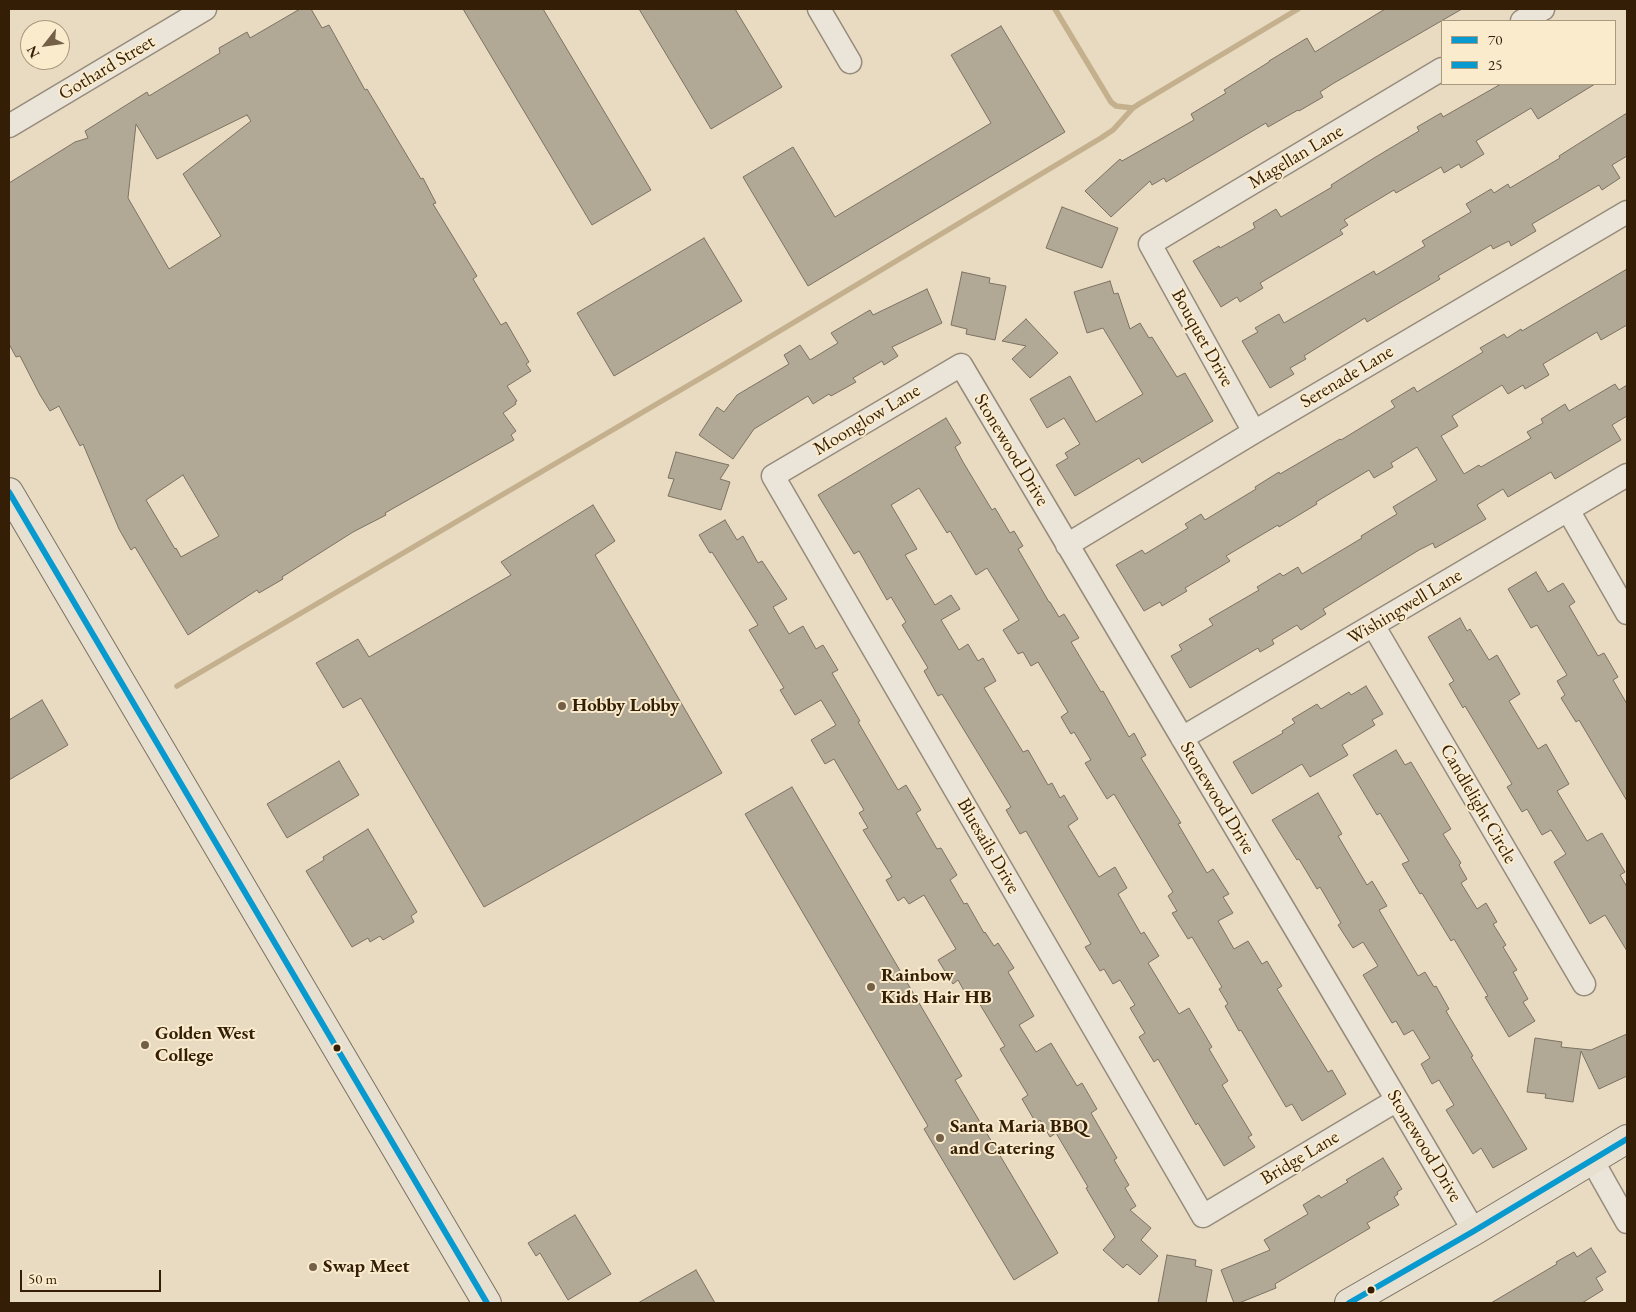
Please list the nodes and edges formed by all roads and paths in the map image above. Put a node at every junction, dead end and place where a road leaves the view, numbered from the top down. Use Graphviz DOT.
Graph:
graph roads {
  1 [pos="205,9"];
  2 [pos="819,9"];
  3 [pos="1543,9"];
  4 [pos="1524,20"];
  5 [pos="850,62"];
  6 [pos="1441,70"];
  7 [pos="9,126"];
  8 [pos="1627,212"];
  9 [pos="1150,244"];
  10 [pos="961,365"];
  11 [pos="1254,432"];
  12 [pos="1627,475"];
  13 [pos="773,476"];
  14 [pos="9,492"];
  15 [pos="1568,510"];
  16 [pos="1067,544"];
  17 [pos="1627,613"];
  18 [pos="1373,625"];
  19 [pos="1182,738"];
  20 [pos="1584,984"];
  21 [pos="1397,1100"];
  22 [pos="1627,1139"];
  23 [pos="1592,1160"];
  24 [pos="1203,1216"];
  25 [pos="1627,1222"];
  26 [pos="1474,1231"];
  27 [pos="487,1303"];
  28 [pos="1349,1303"];
  1 -- 7 [label="street, Gothard Street"];
  2 -- 5 [label="street"];
  3 -- 4 [label="street"];
  6 -- 9 [label="street, Magellan Lane"];
  8 -- 11 [label="street, Serenade Lane"];
  9 -- 11 [label="street, Bouquet Drive"];
  10 -- 13 [label="street, Moonglow Lane"];
  10 -- 16 [label="street, Stonewood Drive"];
  11 -- 16 [label="street, Serenade Lane"];
  12 -- 15 [label="street, Wishingwell Lane"];
  13 -- 24 [label="street, Bluesails Drive"];
  14 -- 27 [label="main road"];
  15 -- 17 [label="street"];
  15 -- 18 [label="street, Wishingwell Lane"];
  16 -- 19 [label="street, Stonewood Drive"];
  18 -- 19 [label="street, Wishingwell Lane"];
  18 -- 20 [label="street, Candlelight Circle"];
  19 -- 21 [label="street, Stonewood Drive"];
  21 -- 24 [label="street, Bridge Lane"];
  21 -- 26 [label="street, Stonewood Drive"];
  22 -- 23 [label="main road"];
  23 -- 25 [label="street"];
  23 -- 26 [label="main road"];
  26 -- 28 [label="main road"];
}
